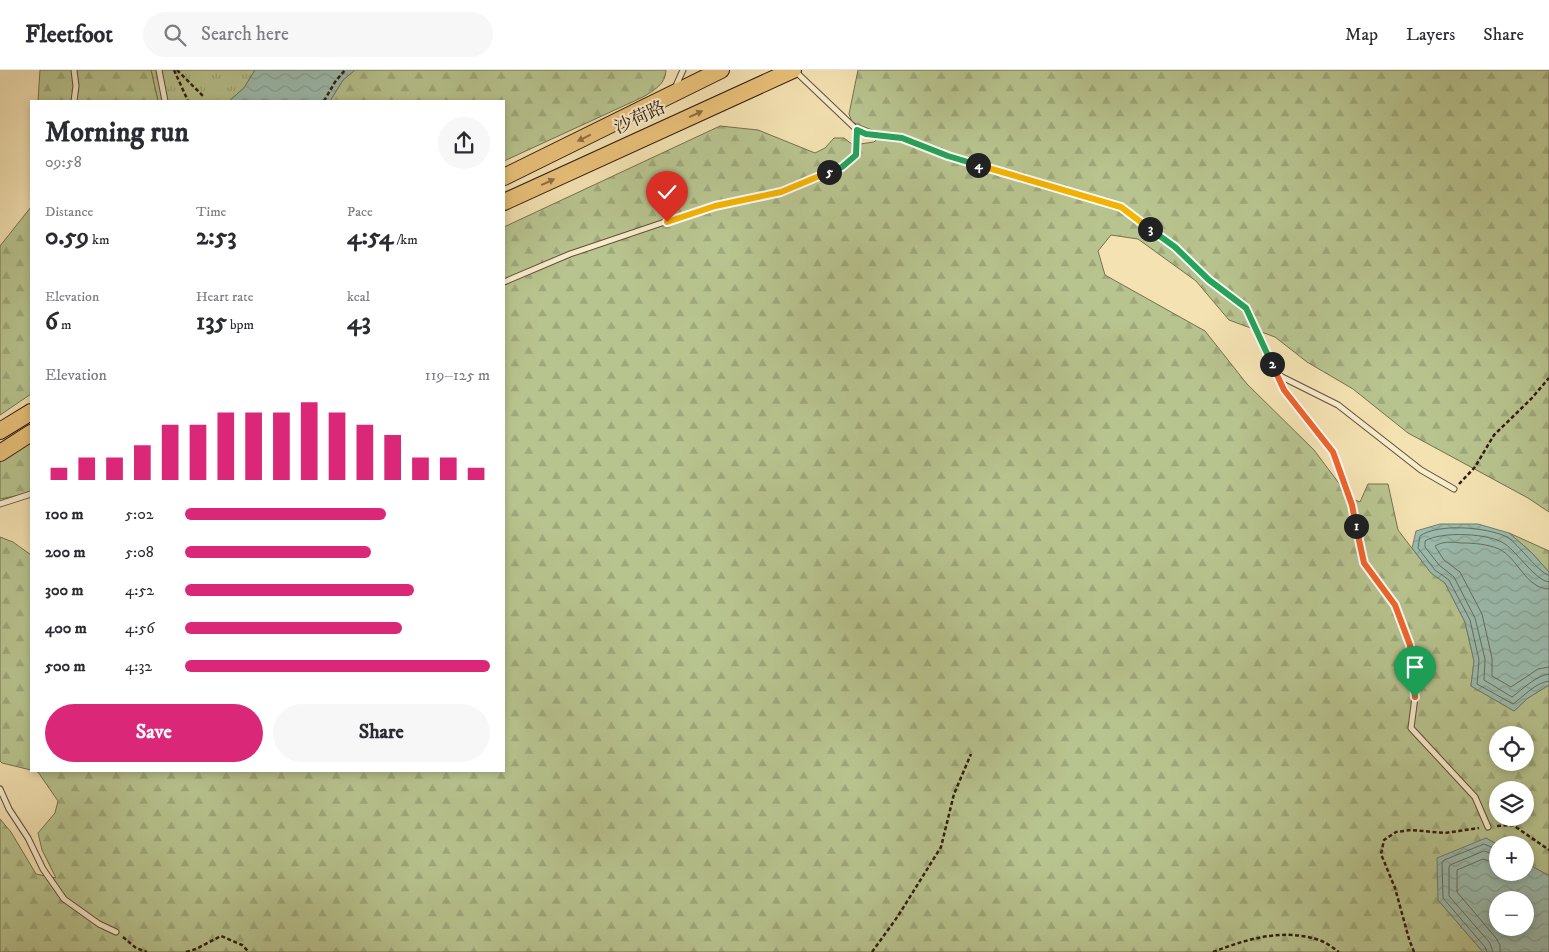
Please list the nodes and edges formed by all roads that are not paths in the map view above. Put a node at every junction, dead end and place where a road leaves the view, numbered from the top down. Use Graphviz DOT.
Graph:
graph roads {
  1 [pos="74,70"];
  2 [pos="159,70"];
  3 [pos="683,70"];
  4 [pos="721,70"];
  5 [pos="793,70"];
  6 [pos="674,94"];
  7 [pos="74,100"];
  8 [pos="165,100"];
  9 [pos="857,130"];
  10 [pos="505,177"];
  11 [pos="505,202"];
  12 [pos="505,282"];
  13 [pos="1277,375"];
  14 [pos="30,413"];
  15 [pos="0,431"];
  16 [pos="30,434"];
  17 [pos="0,453"];
  18 [pos="1454,489"];
  19 [pos="30,494"];
  20 [pos="0,504"];
  21 [pos="0,789"];
  22 [pos="1488,827"];
  23 [pos="116,932"];
  1 -- 7 [label="lane"];
  2 -- 8 [label="lane"];
  3 -- 6 [label="lane"];
  4 -- 6 [label="main road, 沙荷路"];
  5 -- 9 [label="lane"];
  11 -- 5 [label="main road, 沙荷路, one-way"];
  6 -- 10 [label="main road, 沙荷路, one-way"];
  9 -- 12 [label="lane"];
  9 -- 13 [label="lane"];
  13 -- 18 [label="lane"];
  13 -- 22 [label="lane"];
  14 -- 15 [label="main road"];
  16 -- 17 [label="main road"];
  19 -- 20 [label="lane"];
  21 -- 23 [label="lane"];
}
